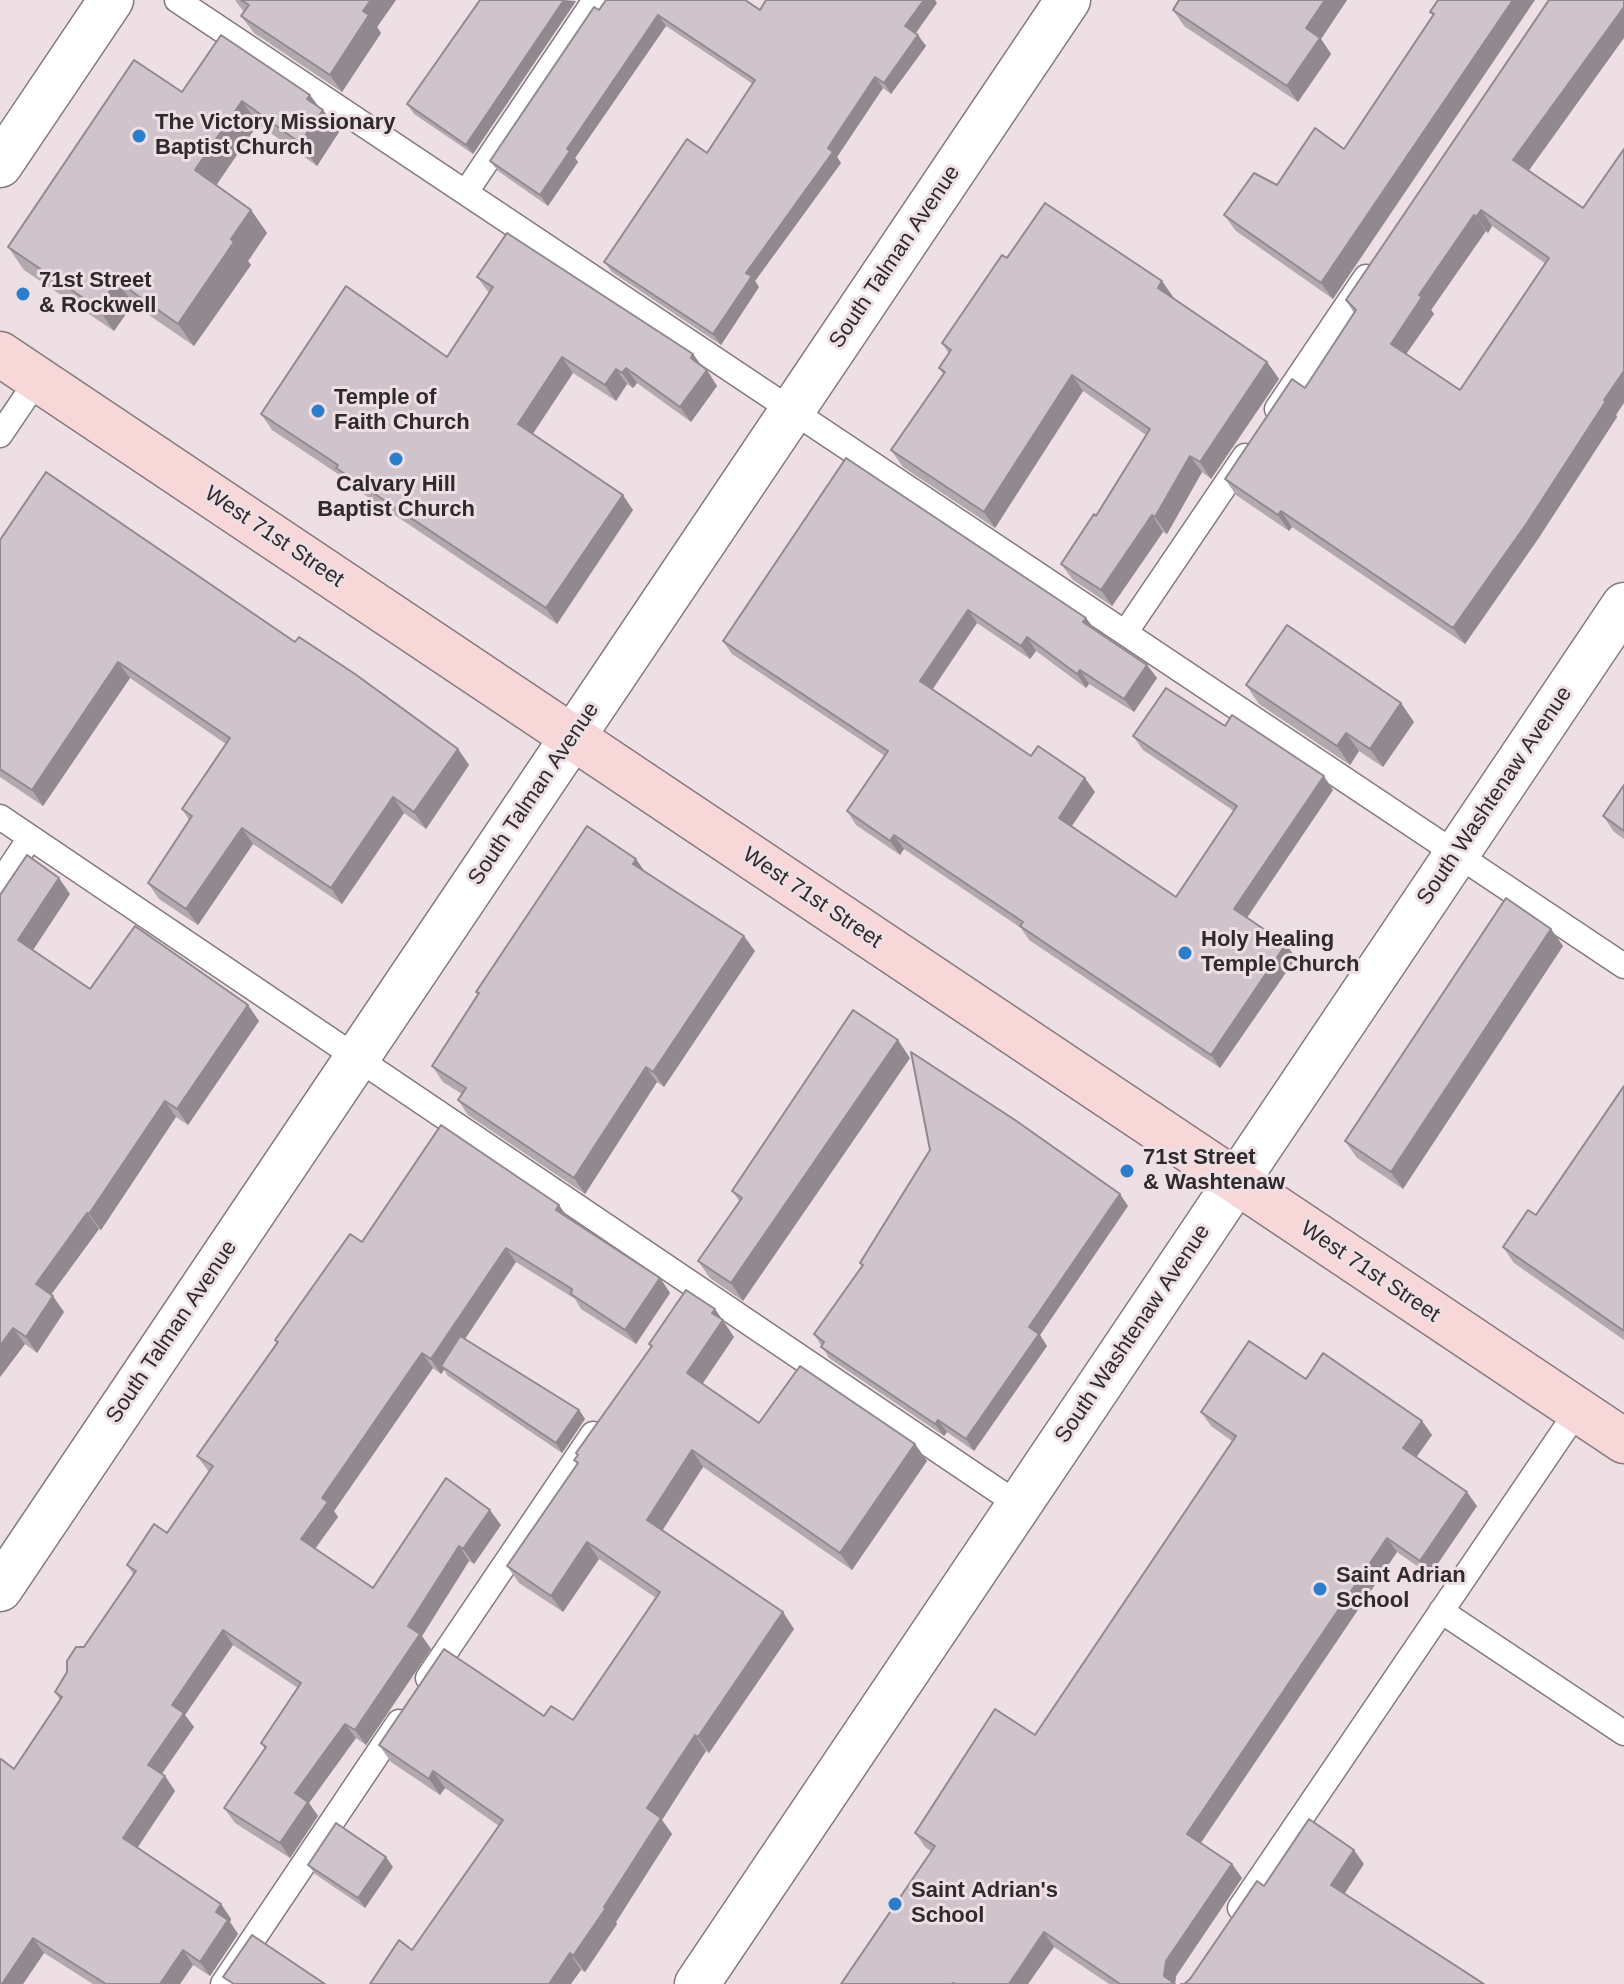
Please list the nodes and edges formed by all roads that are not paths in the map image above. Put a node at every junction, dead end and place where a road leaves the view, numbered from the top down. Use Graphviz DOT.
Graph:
graph roads {
  1 [pos="111,0"];
  2 [pos="177,0"];
  3 [pos="595,0"];
  4 [pos="1068,0"];
  5 [pos="0,165"];
  6 [pos="466,192"];
  7 [pos="1375,264"];
  8 [pos="0,354"];
  9 [pos="38,379"];
  10 [pos="792,410"];
  11 [pos="0,435"];
  12 [pos="1624,605"];
  13 [pos="1125,633"];
  14 [pos="572,737"];
  15 [pos="0,817"];
  16 [pos="30,838"];
  17 [pos="1456,854"];
  18 [pos="0,883"];
  19 [pos="1624,966"];
  20 [pos="356,1058"];
  21 [pos="1236,1181"];
  22 [pos="1578,1410"];
  23 [pos="604,1417"];
  24 [pos="1624,1441"];
  25 [pos="1019,1505"];
  26 [pos="0,1589"];
  27 [pos="1441,1611"];
  28 [pos="1624,1733"];
  29 [pos="1228,1925"];
  30 [pos="223,1984"];
  31 [pos="697,1984"];
  1 -- 5 [label="street"];
  2 -- 6 [label="lane"];
  3 -- 6 [label="lane"];
  4 -- 10 [label="street, South Talman Avenue"];
  6 -- 10 [label="lane"];
  7 -- 13 [label="lane"];
  8 -- 9 [label="main road, West 71st Street"];
  9 -- 11 [label="lane"];
  9 -- 14 [label="main road, West 71st Street"];
  10 -- 13 [label="lane"];
  10 -- 14 [label="street, South Talman Avenue"];
  12 -- 17 [label="street, South Washtenaw Avenue"];
  13 -- 17 [label="lane"];
  14 -- 20 [label="street, South Talman Avenue"];
  14 -- 21 [label="main road, West 71st Street"];
  15 -- 16 [label="lane"];
  16 -- 18 [label="lane"];
  16 -- 20 [label="lane"];
  17 -- 19 [label="lane"];
  17 -- 21 [label="street, South Washtenaw Avenue"];
  20 -- 25 [label="lane"];
  20 -- 26 [label="street, South Talman Avenue"];
  21 -- 22 [label="main road, West 71st Street"];
  21 -- 25 [label="street, South Washtenaw Avenue"];
  22 -- 24 [label="main road, West 71st Street"];
  22 -- 27 [label="lane"];
  23 -- 30 [label="lane"];
  25 -- 31 [label="street, South Washtenaw Avenue"];
  27 -- 28 [label="lane"];
  27 -- 29 [label="lane"];
}
